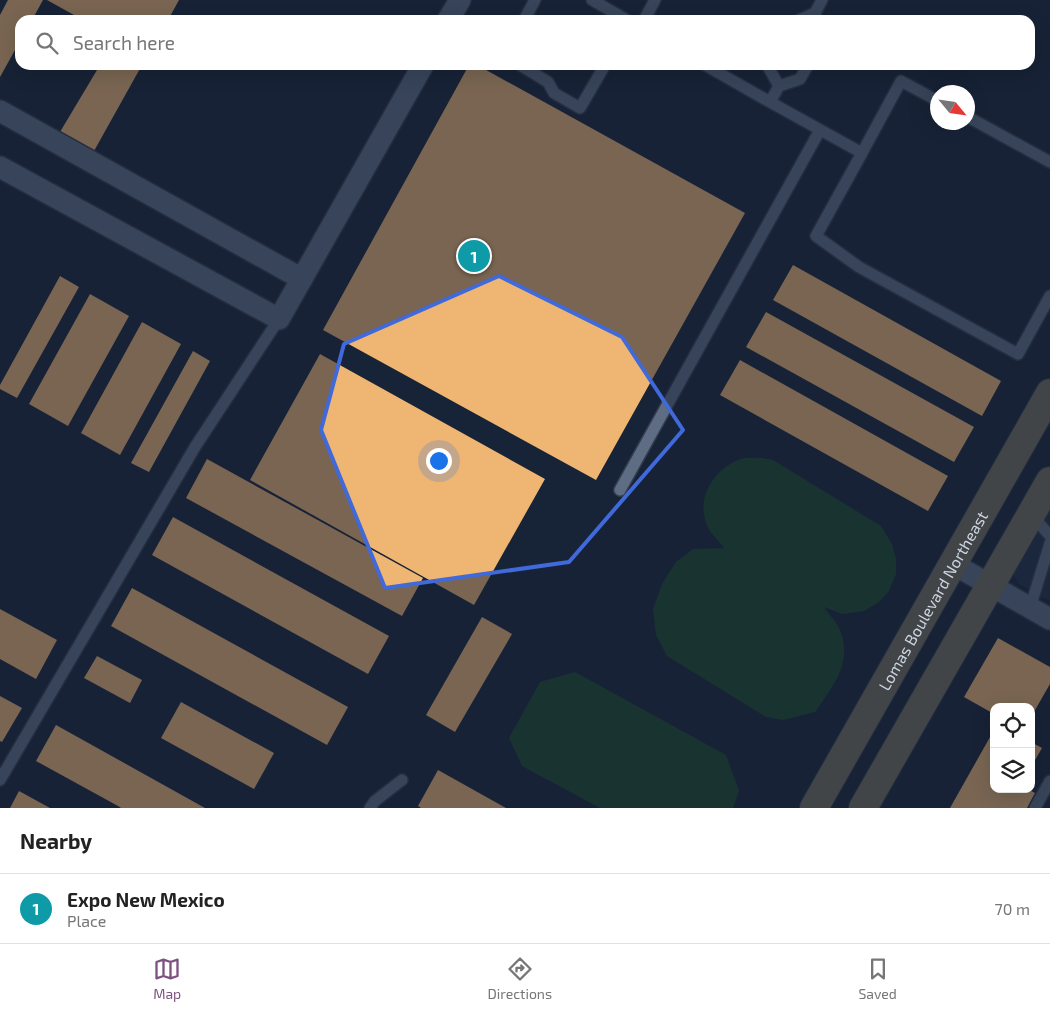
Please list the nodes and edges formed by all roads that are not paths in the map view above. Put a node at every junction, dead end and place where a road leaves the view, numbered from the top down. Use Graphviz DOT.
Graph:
graph roads {
  1 [pos="460,0"];
  2 [pos="535,0"];
  3 [pos="592,0"];
  4 [pos="655,0"];
  5 [pos="822,0"];
  6 [pos="451,15"];
  7 [pos="527,15"];
  8 [pos="618,15"];
  9 [pos="647,15"];
  10 [pos="817,15"];
  11 [pos="420,70"];
  12 [pos="528,70"];
  13 [pos="602,70"];
  14 [pos="714,70"];
  15 [pos="770,70"];
  16 [pos="805,70"];
  17 [pos="779,86"];
  18 [pos="930,96"];
  19 [pos="770,102"];
  20 [pos="0,111"];
  21 [pos="975,121"];
  22 [pos="820,130"];
  23 [pos="862,153"];
  24 [pos="1050,162"];
  25 [pos="0,167"];
  26 [pos="302,279"];
  27 [pos="1050,296"];
  28 [pos="279,319"];
  29 [pos="1050,393"];
  30 [pos="1050,481"];
  31 [pos="620,490"];
  32 [pos="1031,514"];
  33 [pos="1050,536"];
  34 [pos="1050,542"];
  35 [pos="953,564"];
  36 [pos="1046,570"];
  37 [pos="990,586"];
  38 [pos="1030,608"];
  39 [pos="1050,618"];
  40 [pos="0,780"];
  41 [pos="402,780"];
  42 [pos="1050,782"];
  43 [pos="820,806"];
  44 [pos="370,808"];
  45 [pos="863,808"];
  46 [pos="1035,808"];
  1 -- 6 [label="street"];
  2 -- 7 [label="lane"];
  3 -- 8 [label="lane"];
  4 -- 9 [label="lane"];
  5 -- 10 [label="lane"];
  11 -- 26 [label="street"];
  12 -- 13 [label="lane"];
  14 -- 19 [label="lane"];
  15 -- 17 [label="lane"];
  16 -- 17 [label="lane"];
  17 -- 19 [label="lane"];
  18 -- 23 [label="lane"];
  19 -- 22 [label="lane"];
  20 -- 26 [label="street"];
  21 -- 24 [label="lane"];
  22 -- 23 [label="lane"];
  22 -- 31 [label="lane"];
  23 -- 27 [label="lane"];
  25 -- 28 [label="street"];
  26 -- 28 [label="street"];
  28 -- 40 [label="lane"];
  29 -- 35 [label="main road, Lomas Boulevard Northeast"];
  30 -- 32 [label="main road"];
  32 -- 33 [label="lane"];
  32 -- 37 [label="main road"];
  34 -- 36 [label="lane"];
  35 -- 37 [label="street"];
  35 -- 43 [label="main road, Lomas Boulevard Northeast"];
  36 -- 38 [label="lane"];
  37 -- 38 [label="street"];
  37 -- 45 [label="main road"];
  38 -- 39 [label="street"];
  41 -- 44 [label="lane"];
  42 -- 46 [label="lane"];
}
